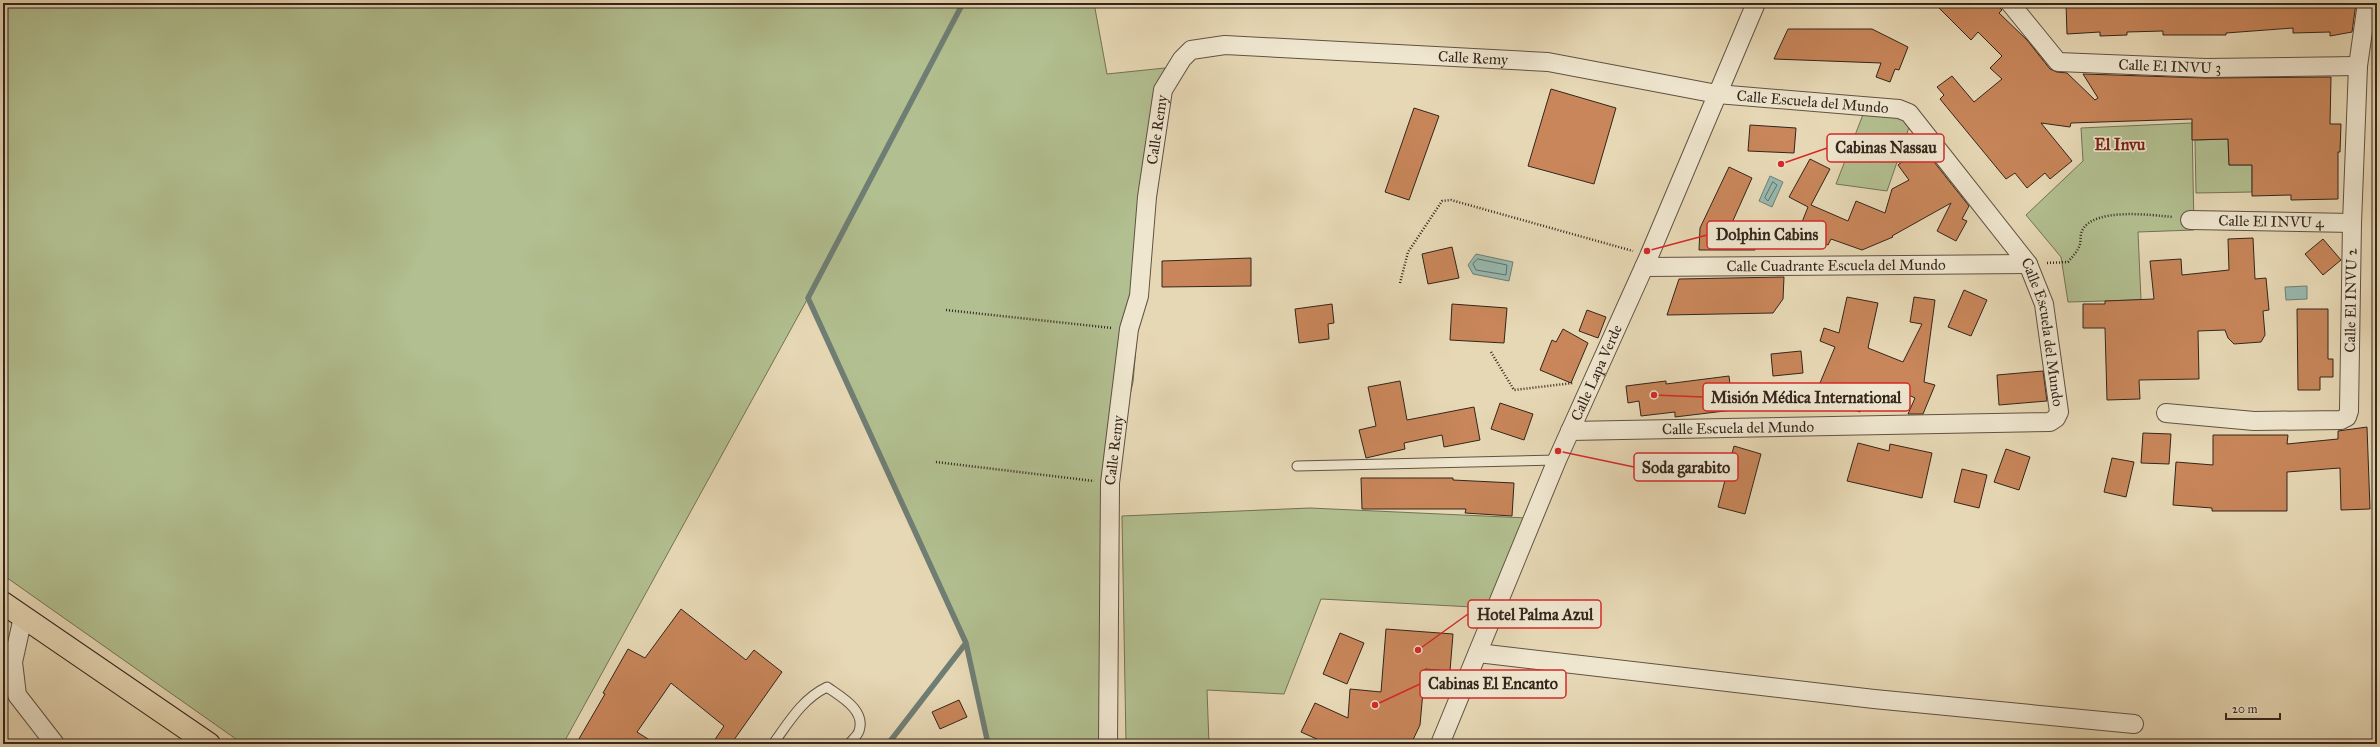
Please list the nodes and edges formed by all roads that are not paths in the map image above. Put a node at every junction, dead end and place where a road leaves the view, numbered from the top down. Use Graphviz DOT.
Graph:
graph roads {
  1 [pos="1756,3"];
  2 [pos="2010,3"];
  3 [pos="2367,3"];
  4 [pos="2358,66"];
  5 [pos="1717,94"];
  6 [pos="2190,220"];
  7 [pos="2352,223"];
  8 [pos="1646,261"];
  9 [pos="2028,264"];
  10 [pos="2166,413"];
  11 [pos="1570,431"];
  12 [pos="1557,460"];
  13 [pos="1297,466"];
  14 [pos="3,603"];
  15 [pos="23,617"];
  16 [pos="1478,653"];
  17 [pos="2134,724"];
  18 [pos="55,744"];
  19 [pos="209,744"];
  20 [pos="773,744"];
  21 [pos="849,744"];
  22 [pos="1108,744"];
  23 [pos="1440,744"];
  1 -- 5 [label="street, Calle Lapa Verde"];
  2 -- 4 [label="street, Calle El INVU 3"];
  3 -- 4 [label="street, Calle El INVU 2"];
  4 -- 7 [label="street, Calle El INVU 2"];
  5 -- 8 [label="street, Calle Lapa Verde"];
  5 -- 9 [label="street, Calle Escuela del Mundo"];
  5 -- 22 [label="street, Calle Remy"];
  6 -- 7 [label="street, Calle El INVU 4"];
  7 -- 10 [label="street, Calle El INVU 2"];
  8 -- 9 [label="street, Calle Cuadrante Escuela del Mundo"];
  8 -- 11 [label="street, Calle Lapa Verde"];
  9 -- 11 [label="street, Calle Escuela del Mundo"];
  11 -- 12 [label="street, Calle Lapa Verde"];
  12 -- 13 [label="lane"];
  12 -- 16 [label="street, Calle Lapa Verde"];
  14 -- 15 [label="highway"];
  15 -- 18 [label="street"];
  15 -- 19 [label="highway"];
  16 -- 17 [label="street"];
  16 -- 23 [label="street, Calle Lapa Verde"];
  20 -- 21 [label="lane"];
}
